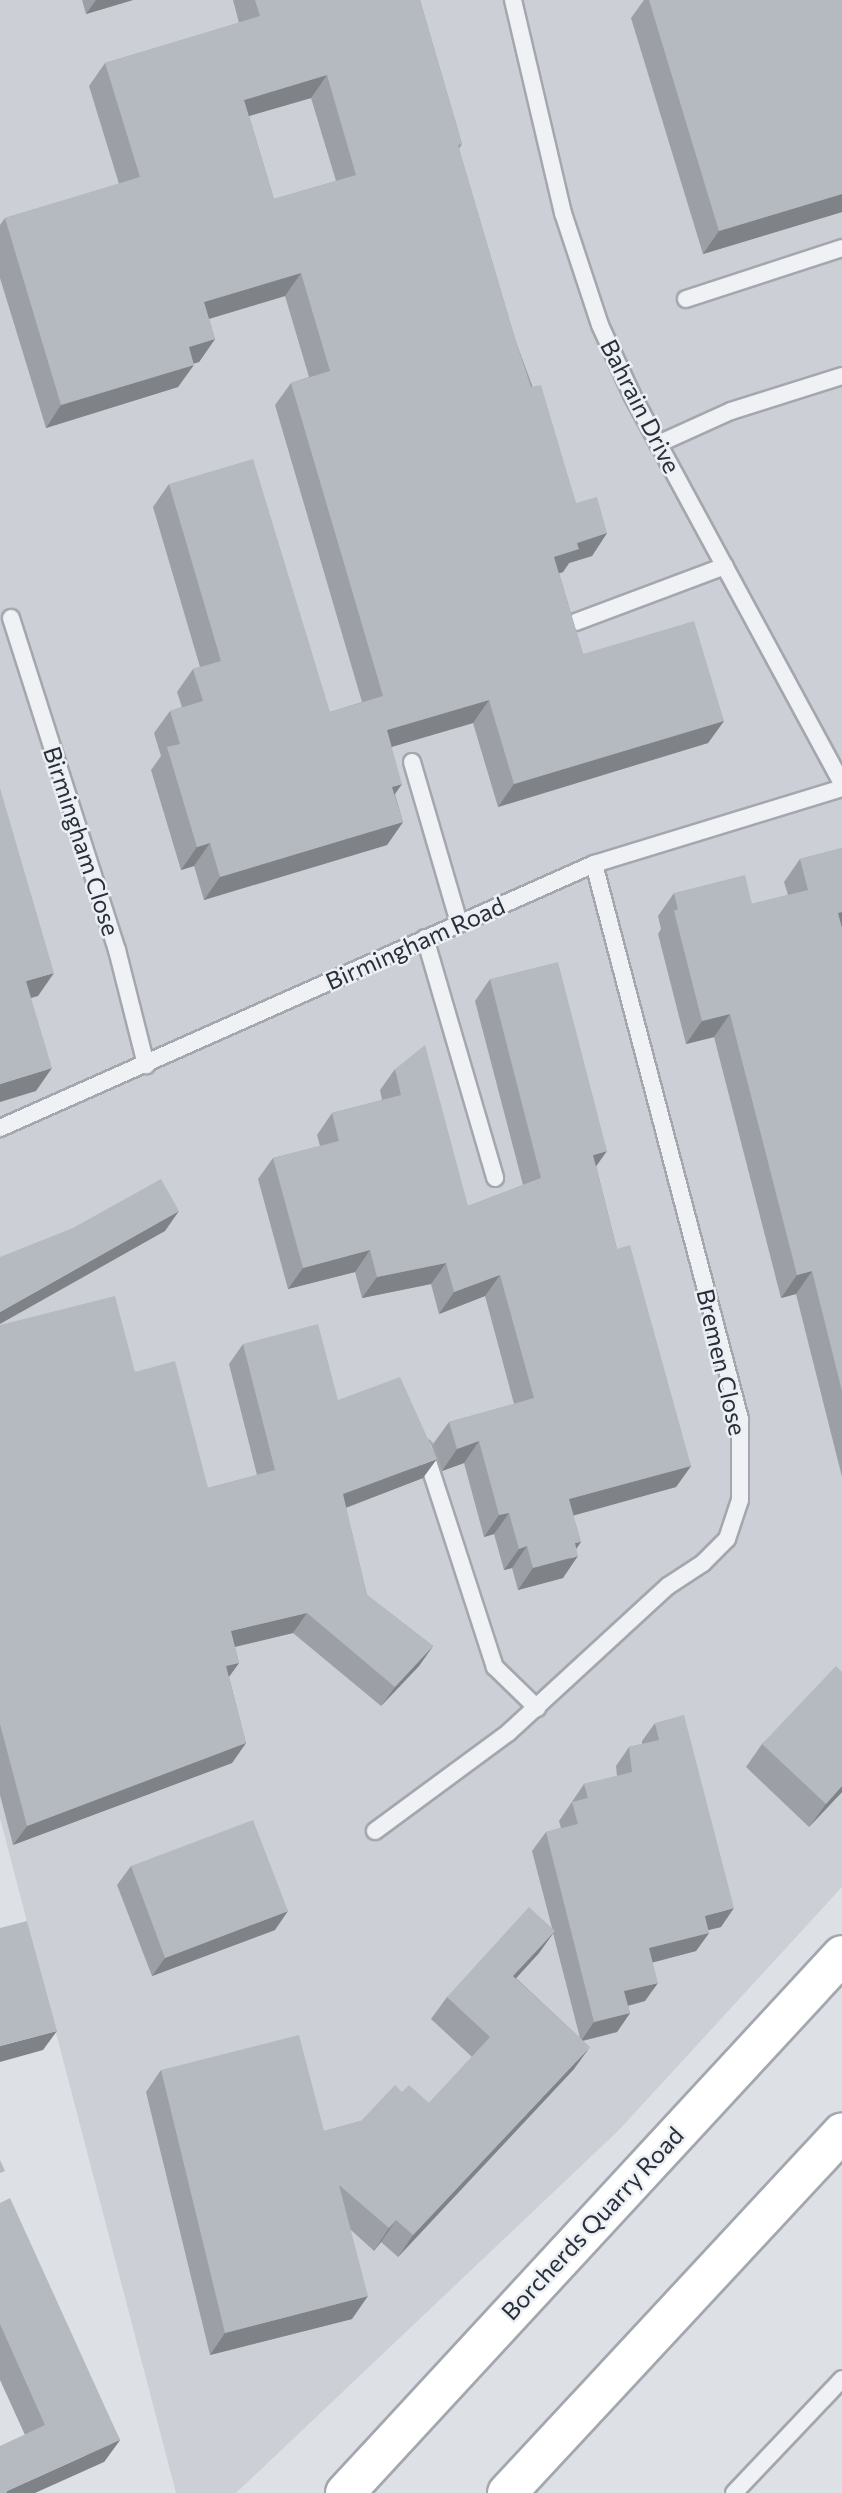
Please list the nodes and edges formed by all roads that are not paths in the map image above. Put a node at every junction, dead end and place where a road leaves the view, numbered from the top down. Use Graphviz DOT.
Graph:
graph roads {
  1 [pos="513,0"];
  2 [pos="842,248"];
  3 [pos="686,299"];
  4 [pos="842,376"];
  5 [pos="659,443"];
  6 [pos="725,566"];
  7 [pos="11,618"];
  8 [pos="576,622"];
  9 [pos="412,762"];
  10 [pos="842,786"];
  11 [pos="594,864"];
  12 [pos="459,923"];
  13 [pos="425,938"];
  14 [pos="146,1065"];
  15 [pos="0,1129"];
  16 [pos="495,1178"];
  17 [pos="418,1430"];
  18 [pos="537,1708"];
  19 [pos="375,1831"];
  20 [pos="842,1955"];
  21 [pos="842,2133"];
  22 [pos="842,2379"];
  23 [pos="345,2493"];
  24 [pos="507,2493"];
  25 [pos="734,2493"];
  1 -- 5 [label="lane, Bahrain Drive"];
  2 -- 3 [label="lane"];
  4 -- 5 [label="lane"];
  5 -- 6 [label="lane, Bahrain Drive"];
  6 -- 8 [label="lane"];
  6 -- 10 [label="lane, Bahrain Drive"];
  7 -- 14 [label="lane, Birmingham Close"];
  9 -- 12 [label="lane"];
  10 -- 11 [label="lane, Birmingham Road"];
  11 -- 12 [label="lane, Birmingham Road"];
  11 -- 18 [label="lane, Bremen Close"];
  12 -- 13 [label="lane, Birmingham Road"];
  13 -- 14 [label="lane, Birmingham Road"];
  13 -- 16 [label="lane"];
  14 -- 15 [label="lane, Birmingham Road"];
  17 -- 18 [label="lane"];
  18 -- 19 [label="lane, Bremen Close"];
  20 -- 23 [label="main road, Borcherds Quarry Road"];
  21 -- 24 [label="main road"];
  22 -- 25 [label="lane"];
}
